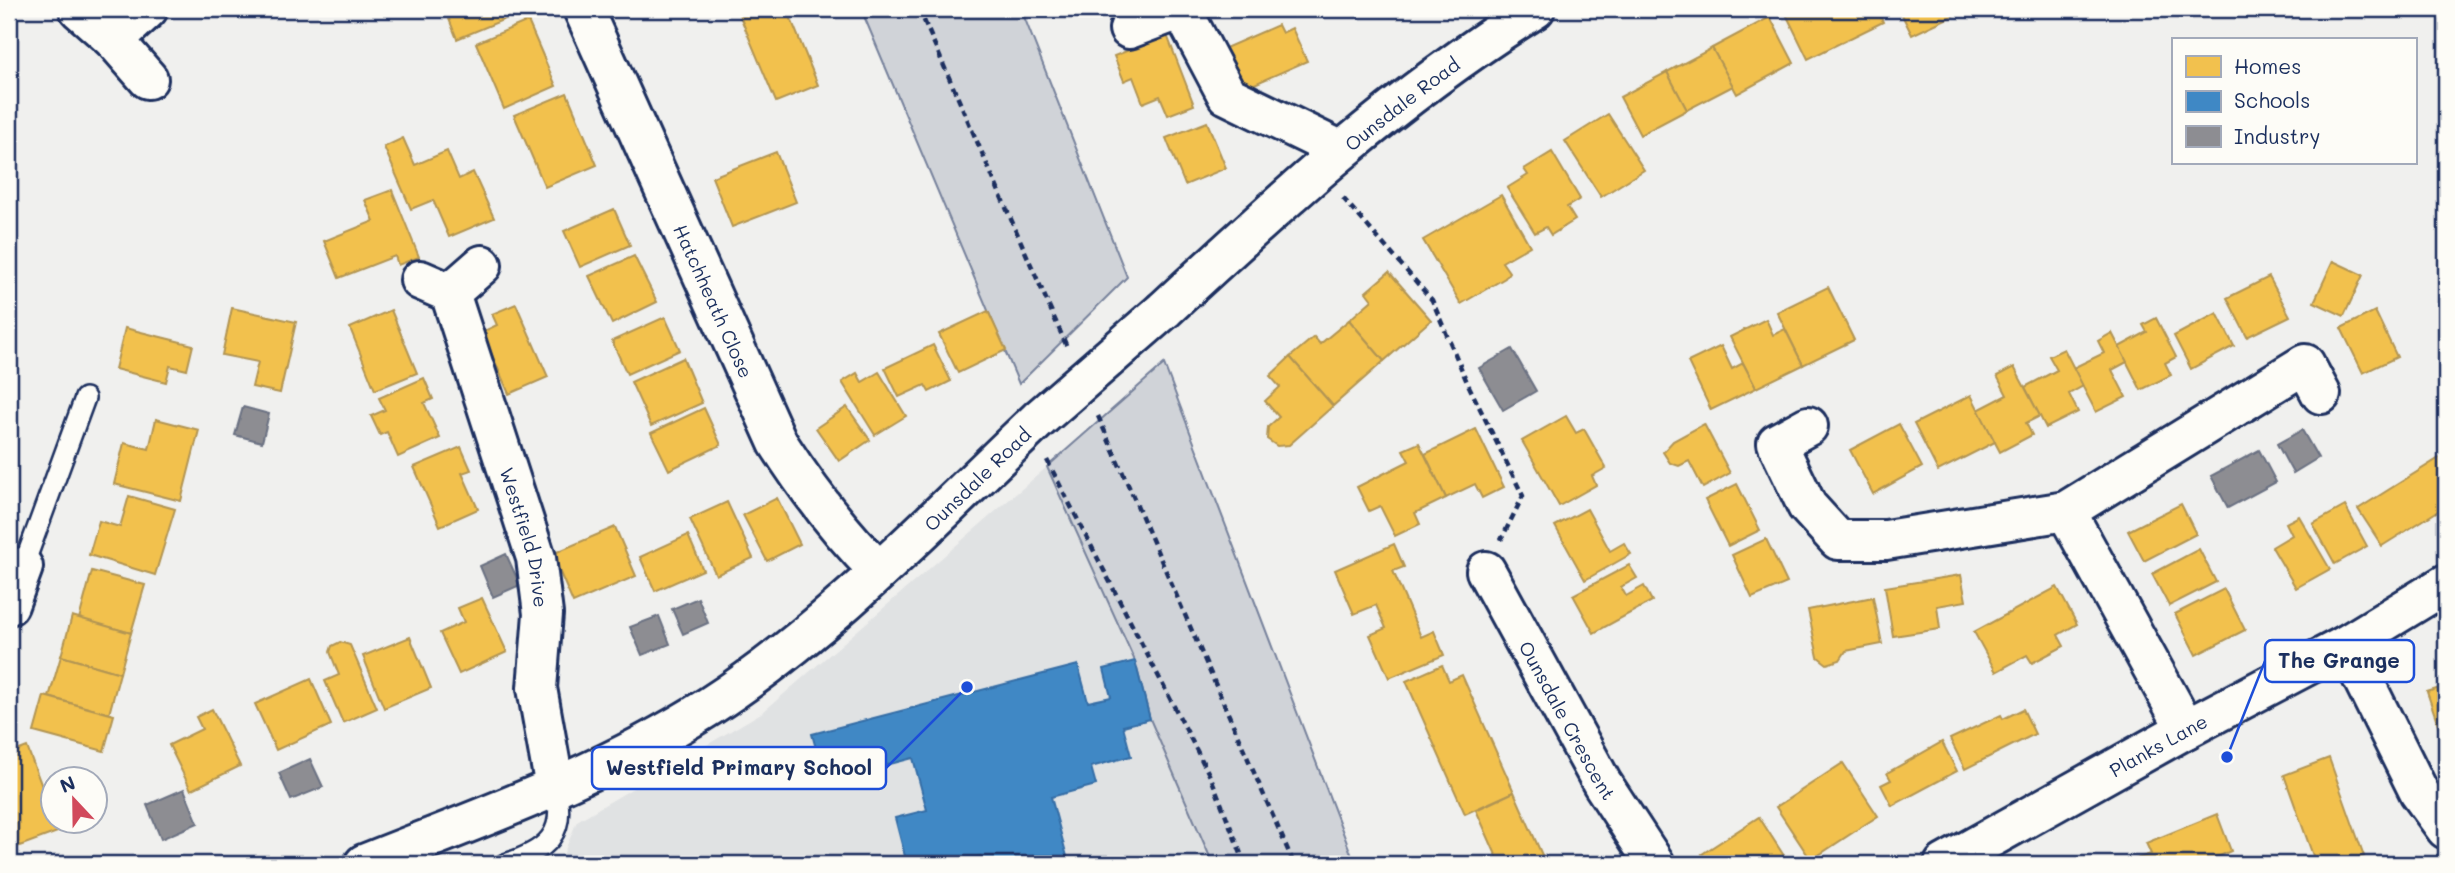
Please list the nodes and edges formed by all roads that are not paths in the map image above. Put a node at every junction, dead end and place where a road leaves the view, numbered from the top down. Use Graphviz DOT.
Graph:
graph roads {
  1 [pos="79,9"];
  2 [pos="148,9"];
  3 [pos="583,9"];
  4 [pos="1182,9"];
  5 [pos="1535,9"];
  6 [pos="1129,29"];
  7 [pos="114,40"];
  8 [pos="148,79"];
  9 [pos="1329,159"];
  10 [pos="482,265"];
  11 [pos="2321,394"];
  12 [pos="85,398"];
  13 [pos="1808,426"];
  14 [pos="2066,511"];
  15 [pos="23,566"];
  16 [pos="879,571"];
  17 [pos="1486,571"];
  18 [pos="2446,584"];
  19 [pos="9,605"];
  20 [pos="2346,645"];
  21 [pos="2186,729"];
  22 [pos="555,788"];
  23 [pos="2446,829"];
  24 [pos="364,864"];
  25 [pos="505,864"];
  26 [pos="1655,864"];
  27 [pos="1944,864"];
  1 -- 7 [label="street"];
  2 -- 7 [label="street"];
  3 -- 16 [label="street, Hatchheath Close"];
  4 -- 6 [label="street"];
  4 -- 9 [label="street"];
  5 -- 9 [label="street, Ounsdale Road"];
  7 -- 8 [label="street"];
  9 -- 16 [label="street, Ounsdale Road, bridge"];
  10 -- 22 [label="street, Westfield Drive"];
  11 -- 14 [label="street"];
  12 -- 15 [label="lane"];
  13 -- 14 [label="street"];
  14 -- 21 [label="street"];
  15 -- 19 [label="street"];
  16 -- 22 [label="street, Ounsdale Road"];
  17 -- 26 [label="street, Ounsdale Crescent"];
  18 -- 20 [label="street, Planks Lane"];
  20 -- 21 [label="street, Planks Lane"];
  20 -- 23 [label="street"];
  21 -- 27 [label="street, Planks Lane"];
  22 -- 24 [label="street, Ounsdale Road"];
  22 -- 25 [label="lane"];
}
